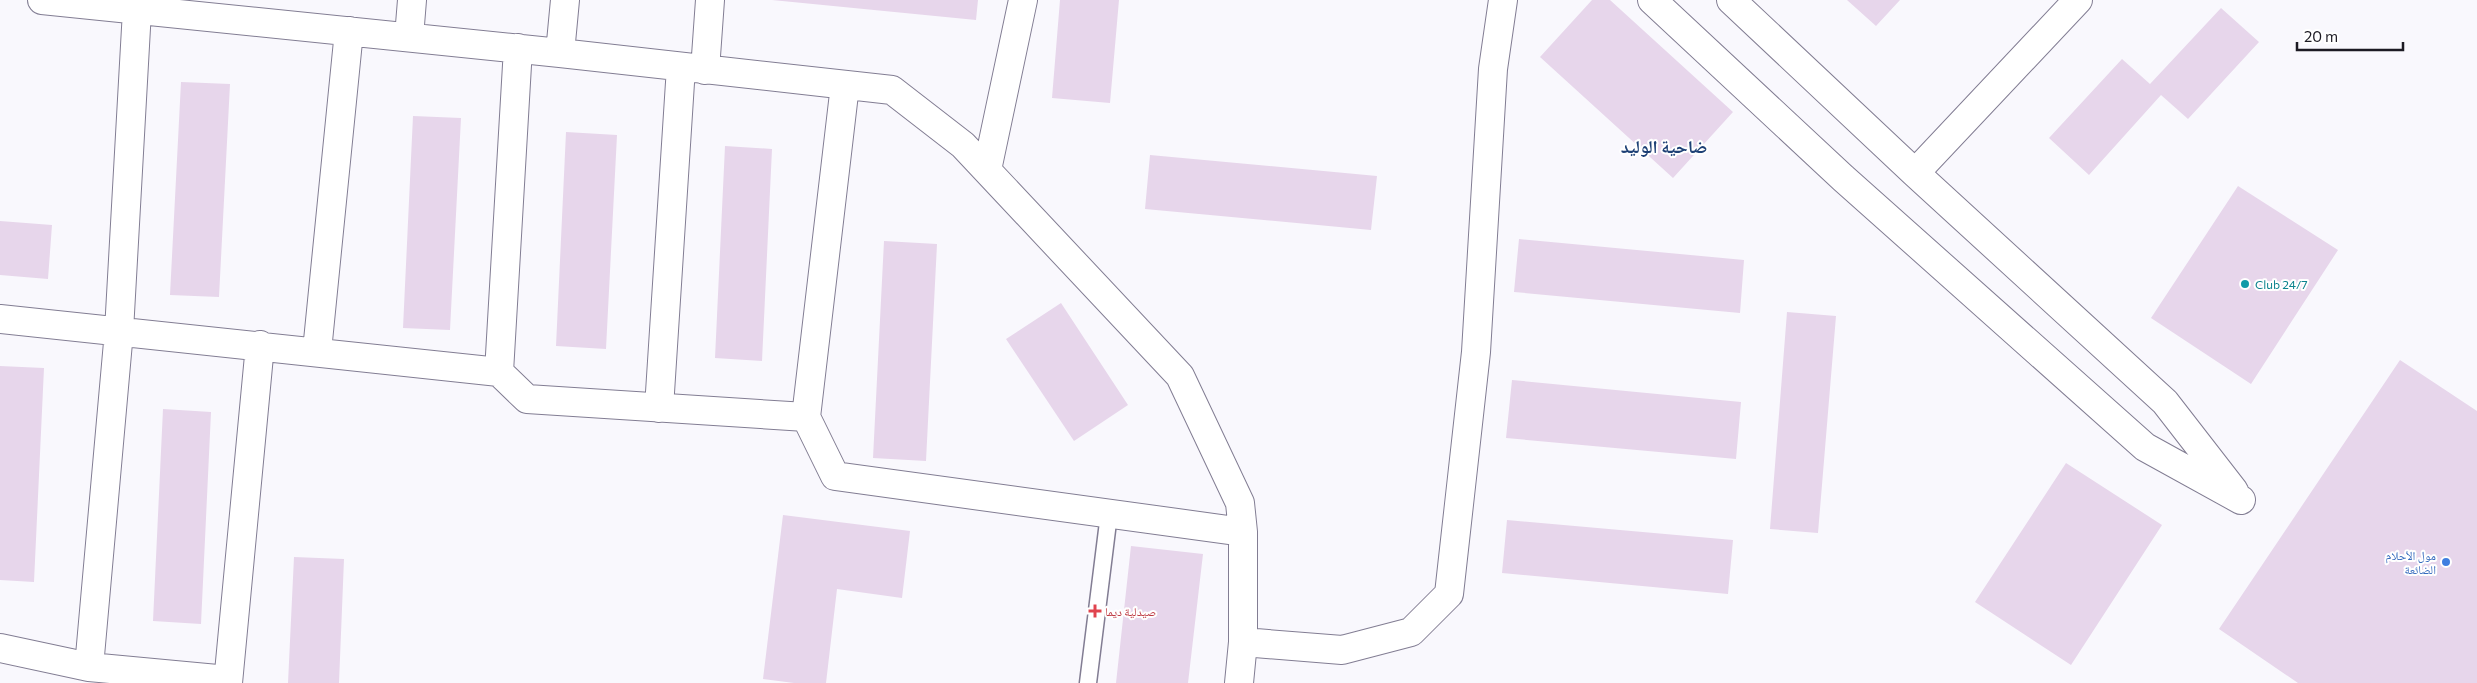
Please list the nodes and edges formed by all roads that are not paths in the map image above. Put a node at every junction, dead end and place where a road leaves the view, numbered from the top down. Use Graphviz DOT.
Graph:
graph roads {
  1 [pos="42,0"];
  2 [pos="412,0"];
  3 [pos="565,0"];
  4 [pos="710,0"];
  5 [pos="1023,0"];
  6 [pos="1503,0"];
  7 [pos="1652,0"];
  8 [pos="1731,0"];
  9 [pos="2078,0"];
  10 [pos="137,10"];
  11 [pos="253,11"];
  12 [pos="349,31"];
  13 [pos="409,37"];
  14 [pos="518,48"];
  15 [pos="560,53"];
  16 [pos="693,68"];
  17 [pos="845,86"];
  18 [pos="987,170"];
  19 [pos="1915,173"];
  20 [pos="0,319"];
  21 [pos="119,331"];
  22 [pos="260,345"];
  23 [pos="317,351"];
  24 [pos="499,372"];
  25 [pos="659,408"];
  26 [pos="806,418"];
  27 [pos="1109,514"];
  28 [pos="1243,532"];
  29 [pos="1242,642"];
  30 [pos="0,648"];
  31 [pos="90,667"];
  32 [pos="228,682"];
  33 [pos="1088,683"];
  34 [pos="1239,683"];
  1 -- 10 [label="street"];
  2 -- 13 [label="street"];
  3 -- 15 [label="street"];
  4 -- 16 [label="street"];
  5 -- 18 [label="street"];
  6 -- 29 [label="street"];
  7 -- 19 [label="street"];
  8 -- 19 [label="street"];
  9 -- 19 [label="street"];
  10 -- 11 [label="street"];
  10 -- 21 [label="street"];
  11 -- 12 [label="street"];
  12 -- 13 [label="street"];
  12 -- 23 [label="street"];
  13 -- 14 [label="street"];
  14 -- 15 [label="street"];
  14 -- 24 [label="street"];
  15 -- 16 [label="street"];
  16 -- 17 [label="street"];
  16 -- 25 [label="street"];
  17 -- 18 [label="street"];
  17 -- 26 [label="street"];
  18 -- 28 [label="street"];
  20 -- 21 [label="street"];
  21 -- 22 [label="street"];
  21 -- 31 [label="street"];
  22 -- 23 [label="street"];
  22 -- 32 [label="street"];
  23 -- 24 [label="street"];
  24 -- 25 [label="street"];
  25 -- 26 [label="street"];
  26 -- 27 [label="street"];
  27 -- 28 [label="street"];
  27 -- 33 [label="lane"];
  28 -- 29 [label="street"];
  29 -- 34 [label="street"];
  30 -- 31 [label="street"];
  31 -- 32 [label="street"];
}
